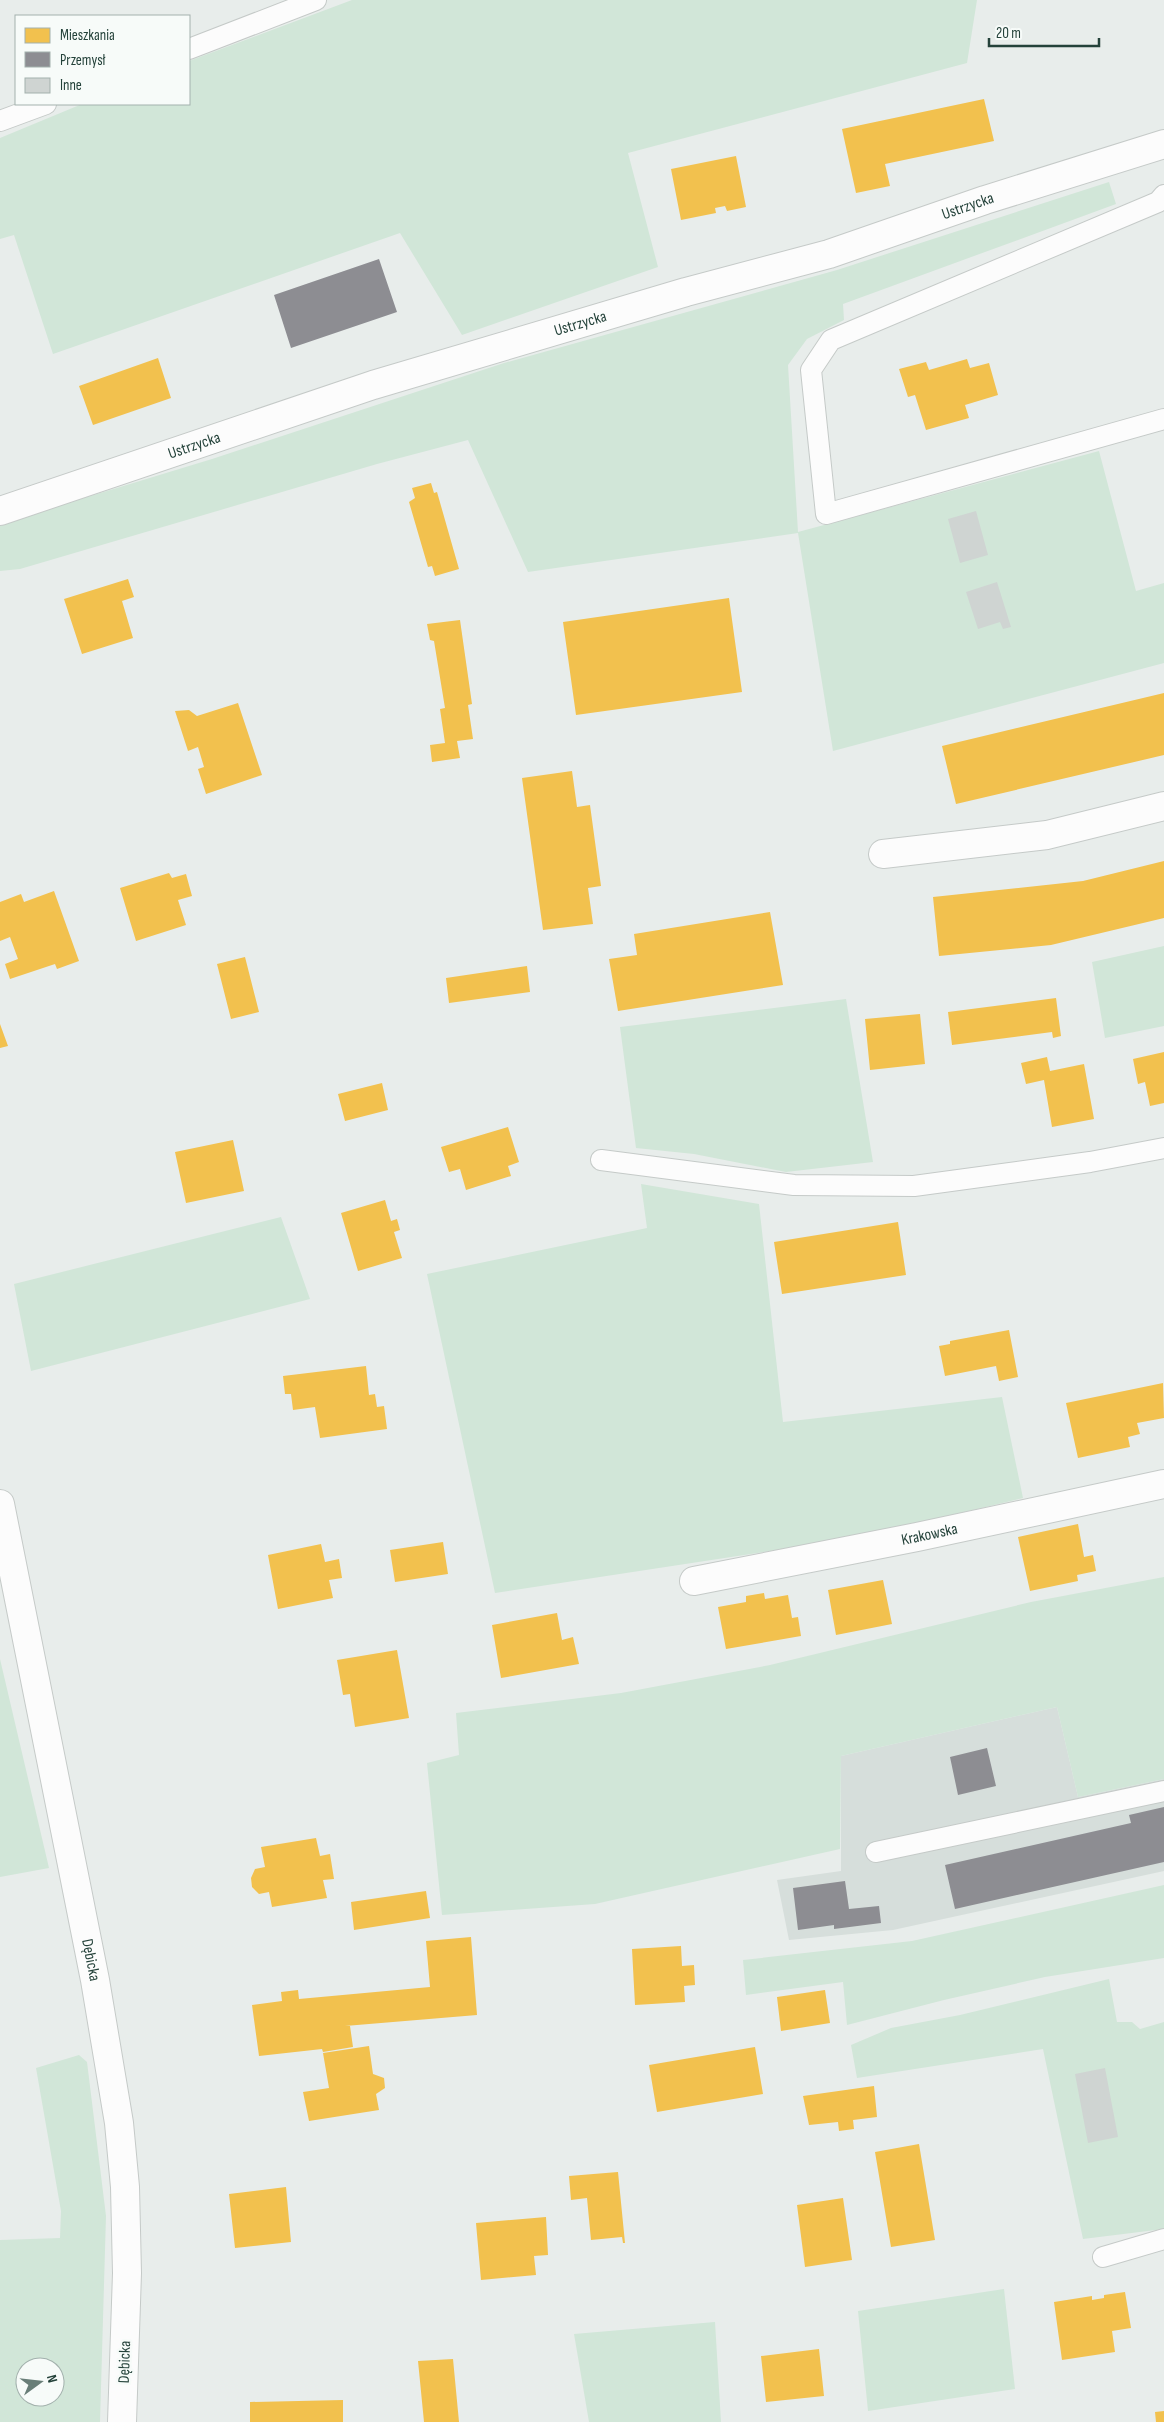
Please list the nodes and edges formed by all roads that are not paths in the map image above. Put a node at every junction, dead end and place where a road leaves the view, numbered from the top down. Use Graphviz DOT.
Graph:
graph roads {
  1 [pos="316,0"];
  2 [pos="190,49"];
  3 [pos="43,105"];
  4 [pos="0,121"];
  5 [pos="1164,144"];
  6 [pos="1164,195"];
  7 [pos="1164,419"];
  8 [pos="0,511"];
  9 [pos="1164,806"];
  10 [pos="883,854"];
  11 [pos="1164,1148"];
  12 [pos="601,1160"];
  13 [pos="1164,1484"];
  14 [pos="0,1504"];
  15 [pos="694,1581"];
  16 [pos="1164,1791"];
  17 [pos="876,1852"];
  18 [pos="1164,2239"];
  19 [pos="1103,2256"];
  20 [pos="122,2422"];
  1 -- 2 [label="lane"];
  3 -- 4 [label="lane"];
  5 -- 8 [label="street, Ustrzycka"];
  6 -- 7 [label="lane"];
  9 -- 10 [label="street"];
  11 -- 12 [label="lane"];
  13 -- 15 [label="street, Krakowska"];
  14 -- 20 [label="street, Dębicka"];
  16 -- 17 [label="lane"];
  18 -- 19 [label="lane"];
}
